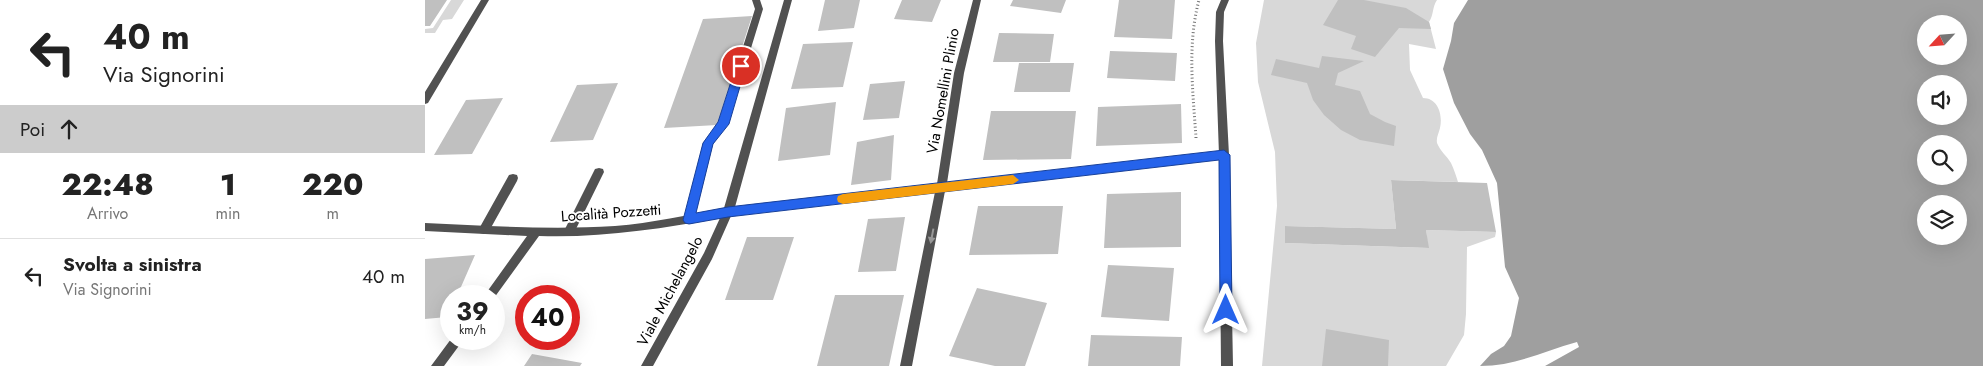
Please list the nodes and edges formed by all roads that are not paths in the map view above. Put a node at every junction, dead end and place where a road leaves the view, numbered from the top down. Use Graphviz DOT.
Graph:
graph roads {
  1 [pos="485,0"];
  2 [pos="756,0"];
  3 [pos="788,0"];
  4 [pos="977,0"];
  5 [pos="1225,0"];
  6 [pos="425,100"];
  7 [pos="1224,155"];
  8 [pos="599,172"];
  9 [pos="513,178"];
  10 [pos="941,188"];
  11 [pos="728,212"];
  12 [pos="689,220"];
  13 [pos="425,226"];
  14 [pos="484,230"];
  15 [pos="536,232"];
  16 [pos="569,232"];
  17 [pos="497,285"];
  18 [pos="449,350"];
  19 [pos="437,366"];
  20 [pos="647,366"];
  21 [pos="906,366"];
  22 [pos="1227,366"];
  1 -- 6 [label="street"];
  2 -- 12 [label="street"];
  3 -- 11 [label="street, Viale Michelangelo"];
  4 -- 10 [label="street, Via Nomellini Plinio"];
  5 -- 7 [label="street"];
  7 -- 10 [label="street, Località Pozzetti"];
  7 -- 22 [label="street"];
  8 -- 16 [label="street"];
  9 -- 14 [label="street"];
  10 -- 11 [label="street, Località Pozzetti"];
  10 -- 21 [label="street, Via Nomellini Plinio, one-way"];
  11 -- 12 [label="street, Località Pozzetti"];
  11 -- 20 [label="street, Viale Michelangelo"];
  12 -- 16 [label="street, Località Pozzetti"];
  13 -- 14 [label="street, Località Pozzetti"];
  14 -- 15 [label="street, Località Pozzetti"];
  15 -- 16 [label="street, Località Pozzetti"];
  15 -- 17 [label="street"];
  18 -- 19 [label="street"];
}
